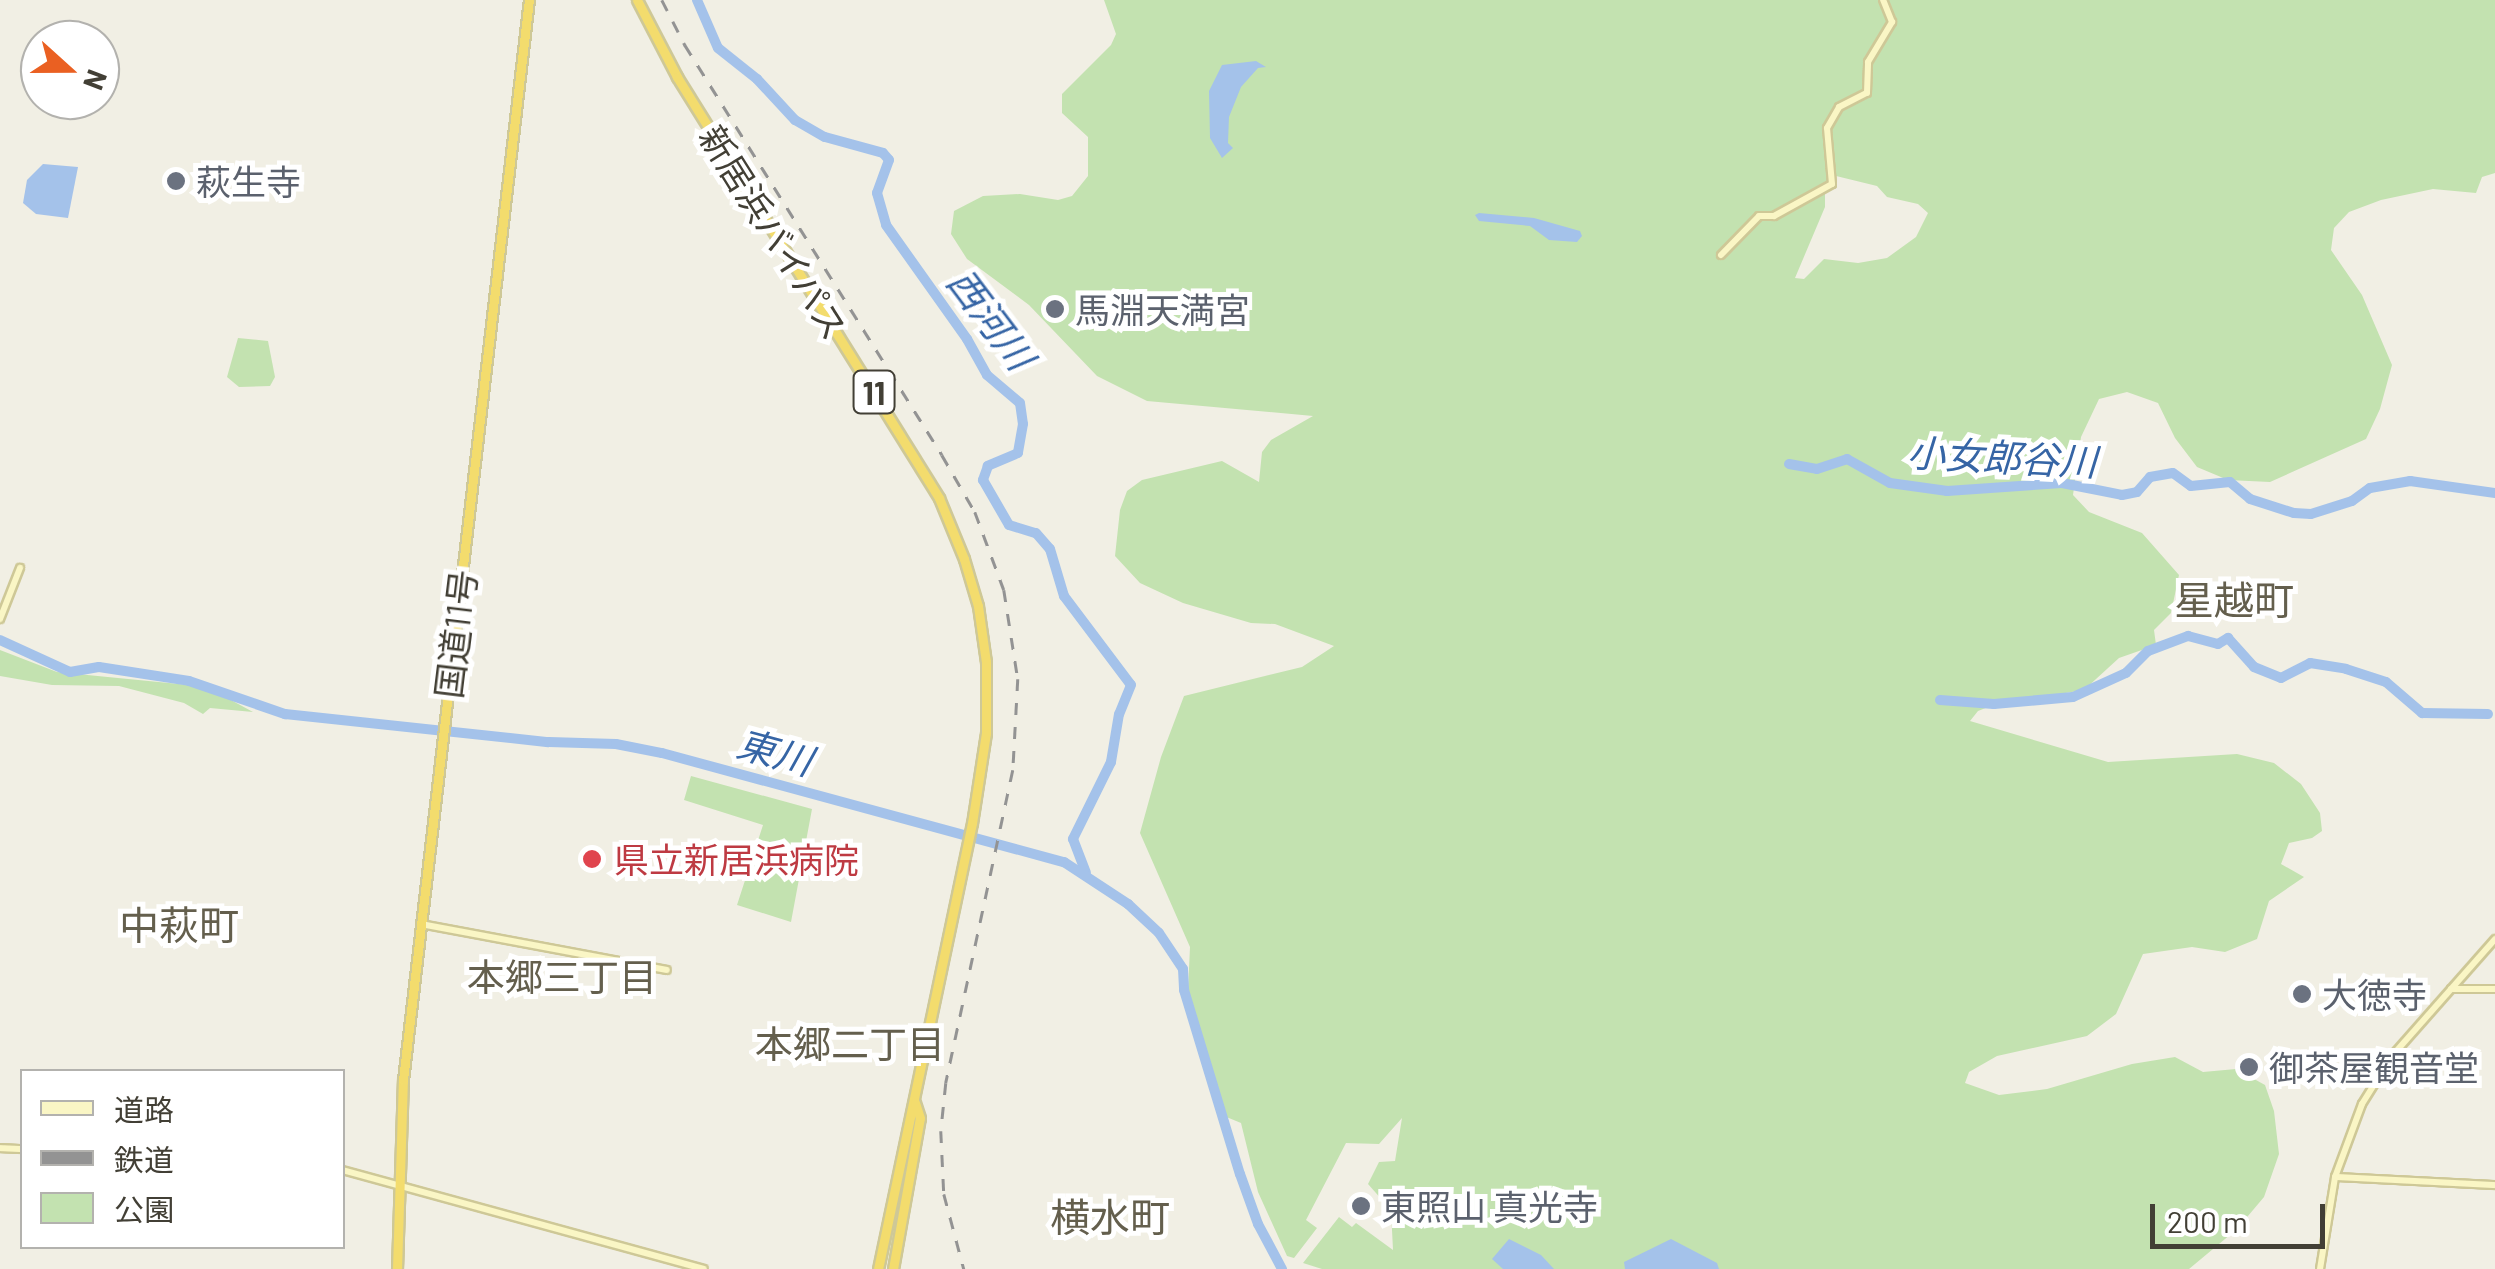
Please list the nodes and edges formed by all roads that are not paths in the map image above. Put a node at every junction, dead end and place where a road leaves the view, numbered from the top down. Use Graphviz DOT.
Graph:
graph roads {
  1 [pos="528,0"];
  2 [pos="637,0"];
  3 [pos="1882,0"];
  4 [pos="1721,254"];
  5 [pos="20,568"];
  6 [pos="0,619"];
  7 [pos="421,924"];
  8 [pos="2495,939"];
  9 [pos="666,970"];
  10 [pos="2450,988"];
  11 [pos="2495,989"];
  12 [pos="914,1101"];
  13 [pos="345,1171"];
  14 [pos="2334,1177"];
  15 [pos="400,1185"];
  16 [pos="2495,1185"];
  17 [pos="398,1269"];
  18 [pos="704,1269"];
  19 [pos="878,1269"];
  20 [pos="893,1269"];
  21 [pos="2320,1269"];
  1 -- 7 [label="highway, 国道11号"];
  2 -- 12 [label="highway, 新居浜バイパス / 11"];
  3 -- 4 [label="street"];
  5 -- 6 [label="street"];
  7 -- 9 [label="street"];
  7 -- 15 [label="highway, 国道11号"];
  8 -- 10 [label="street"];
  10 -- 11 [label="street"];
  10 -- 14 [label="street"];
  12 -- 19 [label="highway, 新居浜バイパス / 11"];
  12 -- 20 [label="highway, 新居浜バイパス / 11"];
  13 -- 15 [label="street"];
  14 -- 16 [label="street"];
  14 -- 21 [label="street"];
  15 -- 17 [label="highway, 国道11号"];
  15 -- 18 [label="street"];
}
